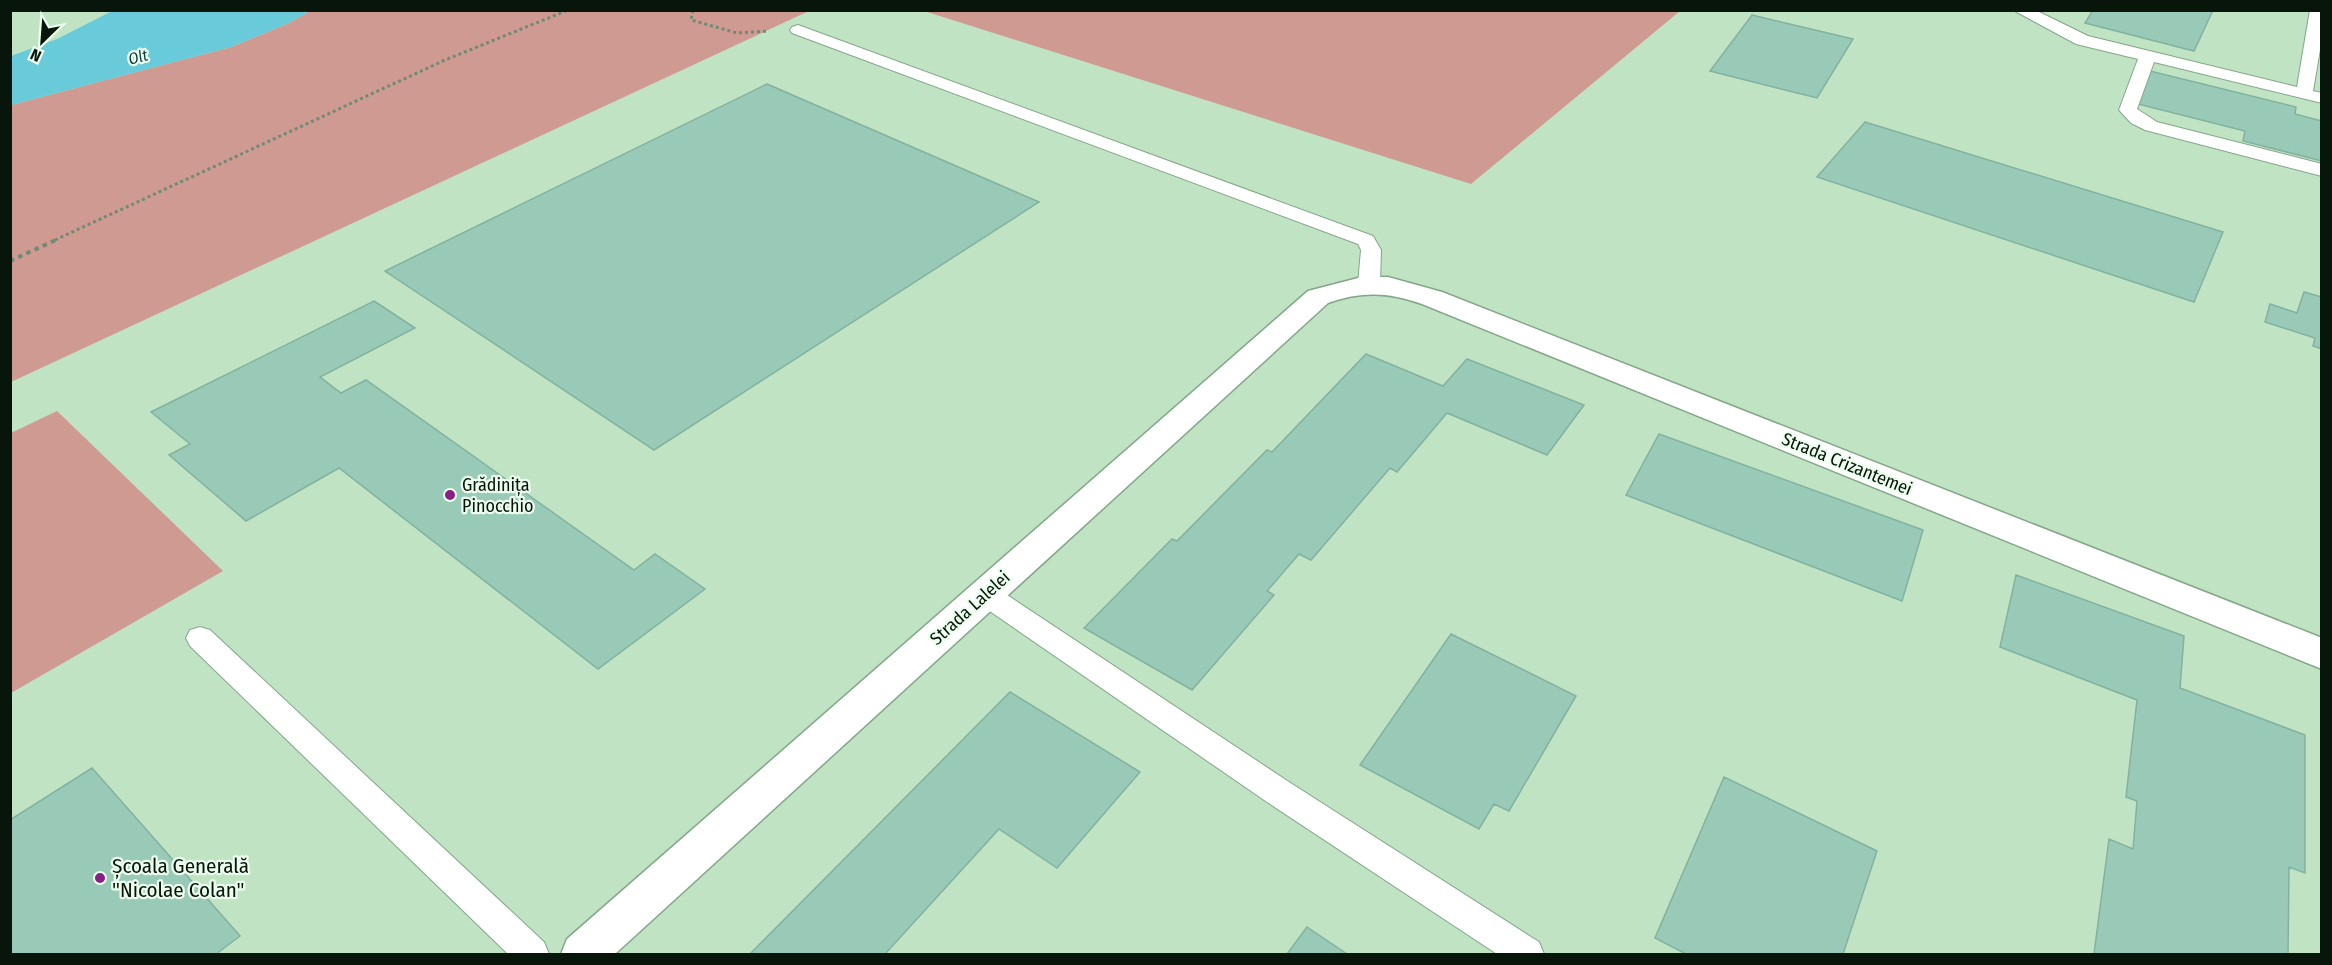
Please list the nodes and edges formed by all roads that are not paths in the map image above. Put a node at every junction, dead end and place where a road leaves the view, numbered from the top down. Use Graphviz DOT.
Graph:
graph roads {
  1 [pos="2021,10"];
  2 [pos="2318,10"];
  3 [pos="798,30"];
  4 [pos="2147,57"];
  5 [pos="2304,94"];
  6 [pos="2322,98"];
  7 [pos="2322,170"];
  8 [pos="1369,284"];
  9 [pos="985,594"];
  10 [pos="200,638"];
  11 [pos="2322,654"];
  12 [pos="532,954"];
  13 [pos="583,954"];
  14 [pos="1527,954"];
  1 -- 4 [label="lane"];
  2 -- 5 [label="lane"];
  3 -- 8 [label="lane"];
  4 -- 5 [label="lane"];
  4 -- 7 [label="lane"];
  5 -- 6 [label="lane"];
  8 -- 9 [label="street, Strada Lalelei"];
  8 -- 11 [label="street, Strada Crizantemei"];
  9 -- 13 [label="street, Strada Lalelei"];
  9 -- 14 [label="lane"];
  10 -- 12 [label="lane"];
}
